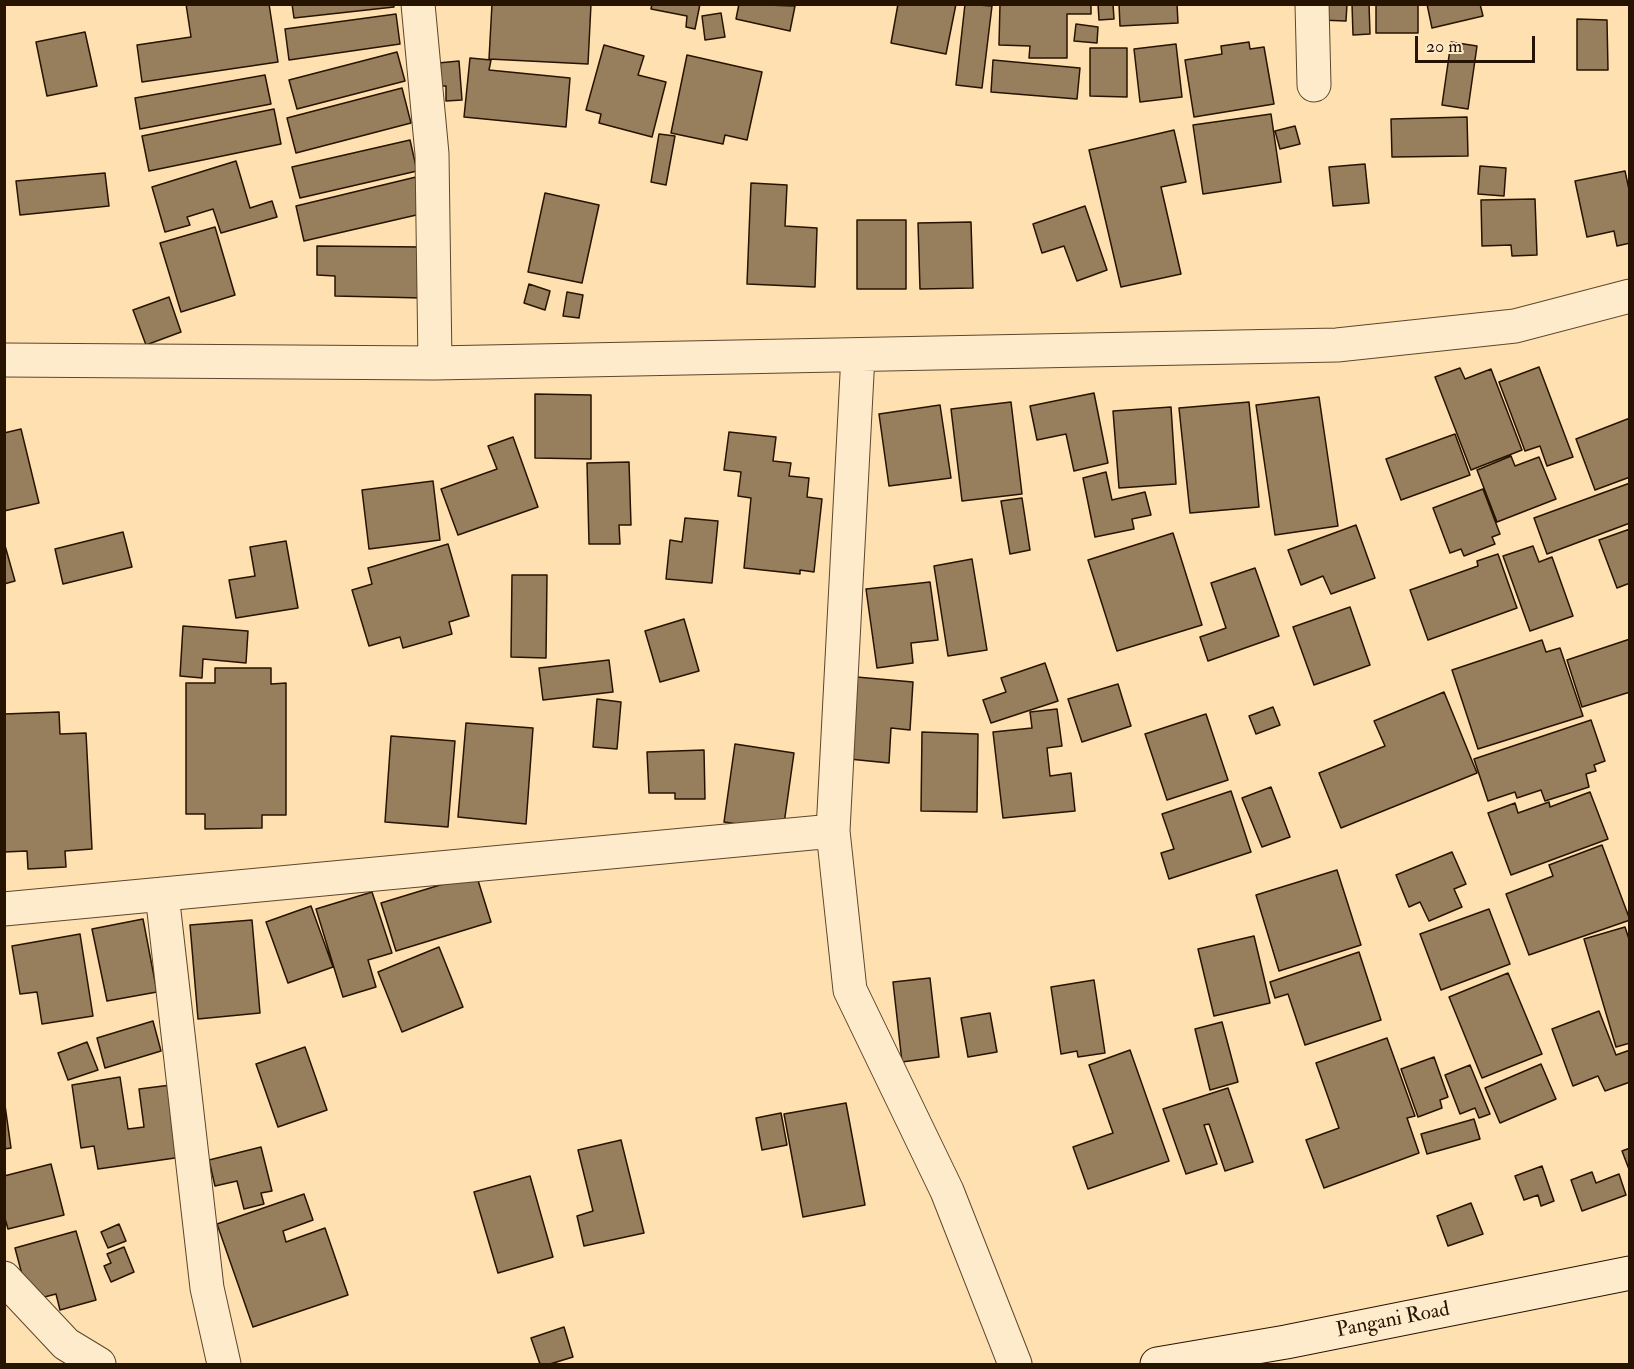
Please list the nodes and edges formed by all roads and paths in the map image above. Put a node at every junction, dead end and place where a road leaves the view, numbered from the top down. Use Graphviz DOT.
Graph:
graph roads {
  1 [pos="418,4"];
  2 [pos="1312,4"];
  3 [pos="1314,85"];
  4 [pos="1629,296"];
  5 [pos="858,355"];
  6 [pos="4,360"];
  7 [pos="435,363"];
  8 [pos="833,831"];
  9 [pos="162,894"];
  10 [pos="4,909"];
  11 [pos="1629,1273"];
  12 [pos="4,1278"];
  13 [pos="99,1365"];
  14 [pos="224,1365"];
  15 [pos="1015,1365"];
  16 [pos="1157,1365"];
  1 -- 7 [label="street"];
  2 -- 3 [label="street"];
  4 -- 5 [label="street"];
  5 -- 7 [label="street"];
  5 -- 8 [label="street"];
  6 -- 7 [label="street"];
  8 -- 9 [label="street"];
  8 -- 15 [label="street"];
  9 -- 10 [label="street"];
  9 -- 14 [label="street"];
  11 -- 16 [label="street, Pangani Road"];
  12 -- 13 [label="street"];
}
